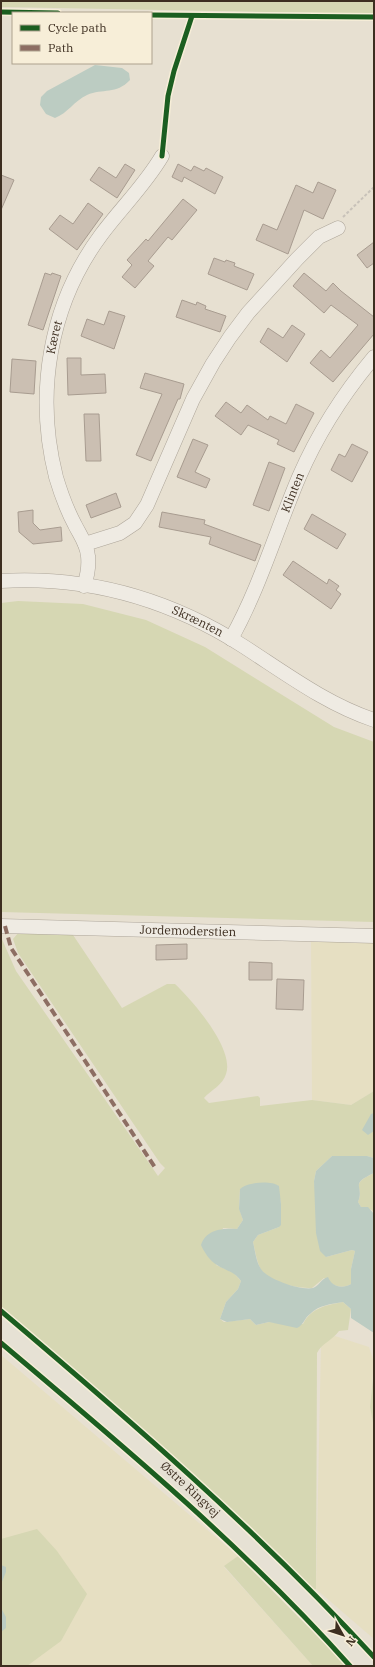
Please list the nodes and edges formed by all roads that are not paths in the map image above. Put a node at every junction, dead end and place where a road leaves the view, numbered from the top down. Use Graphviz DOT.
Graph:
graph roads {
  1 [pos="162,156"];
  2 [pos="338,228"];
  3 [pos="374,357"];
  4 [pos="85,544"];
  5 [pos="1,582"];
  6 [pos="84,586"];
  7 [pos="231,639"];
  8 [pos="374,720"];
  9 [pos="1,926"];
  10 [pos="374,936"];
  11 [pos="1,1326"];
  12 [pos="366,1666"];
  1 -- 4 [label="street, Kæret"];
  2 -- 4 [label="street"];
  3 -- 7 [label="street, Klinten"];
  4 -- 6 [label="street, Kæret"];
  5 -- 6 [label="street, Skrænten"];
  6 -- 7 [label="street, Skrænten"];
  7 -- 8 [label="street, Skrænten"];
  9 -- 10 [label="street, Jordemoderstien"];
  11 -- 12 [label="main road, Østre Ringvej"];
}
